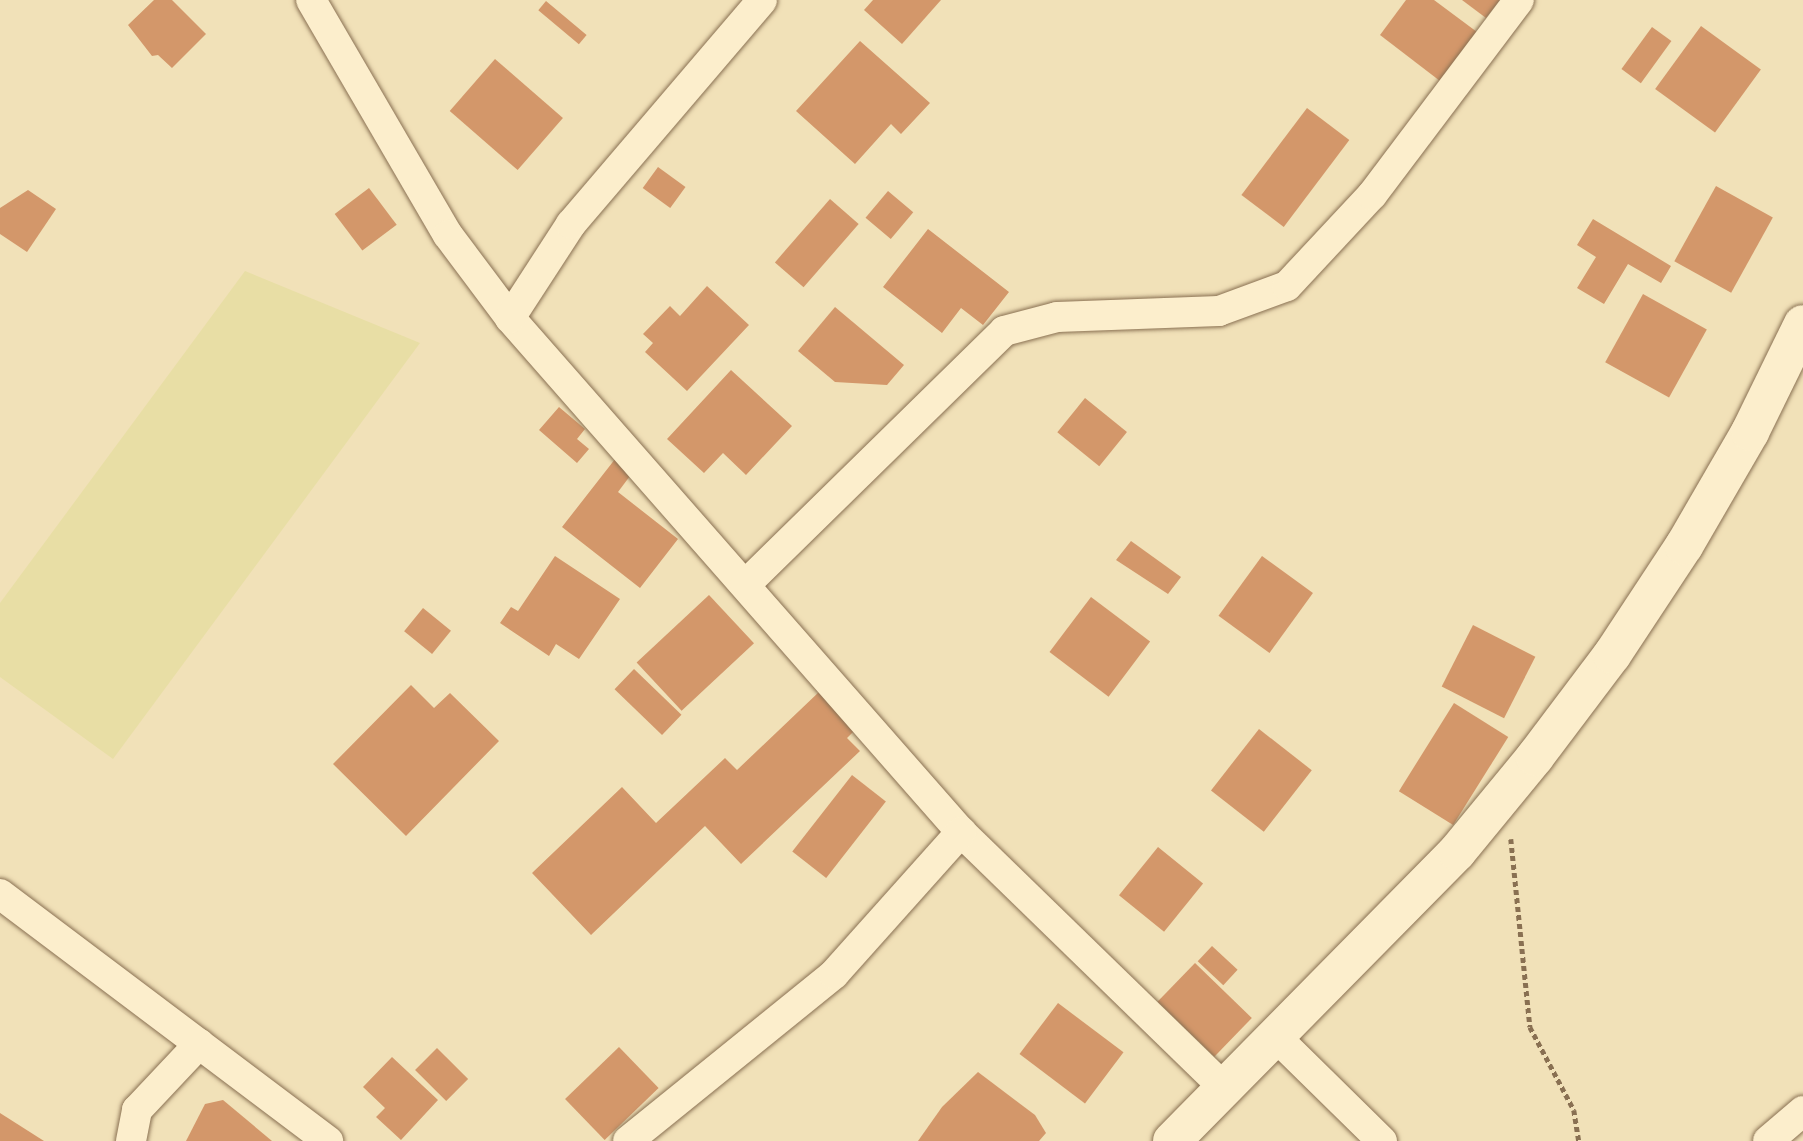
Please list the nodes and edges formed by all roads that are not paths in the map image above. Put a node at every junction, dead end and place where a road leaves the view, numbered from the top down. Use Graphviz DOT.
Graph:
graph roads {
  1 [pos="311,0"];
  2 [pos="762,0"];
  3 [pos="1520,0"];
  4 [pos="510,318"];
  5 [pos="1803,324"];
  6 [pos="745,585"];
  7 [pos="961,831"];
  8 [pos="0,894"];
  9 [pos="1275,1036"];
  10 [pos="199,1044"];
  11 [pos="1225,1089"];
  12 [pos="1803,1111"];
  13 [pos="131,1141"];
  14 [pos="328,1141"];
  15 [pos="628,1141"];
  16 [pos="1172,1141"];
  17 [pos="1381,1141"];
  18 [pos="1769,1141"];
  1 -- 4 [label="street"];
  2 -- 4 [label="street"];
  3 -- 6 [label="street"];
  4 -- 6 [label="street"];
  5 -- 9 [label="street"];
  6 -- 7 [label="street"];
  7 -- 11 [label="street"];
  7 -- 15 [label="street"];
  8 -- 10 [label="street"];
  9 -- 11 [label="street"];
  9 -- 17 [label="street"];
  10 -- 13 [label="street"];
  10 -- 14 [label="street"];
  11 -- 16 [label="street"];
  12 -- 18 [label="street"];
}
